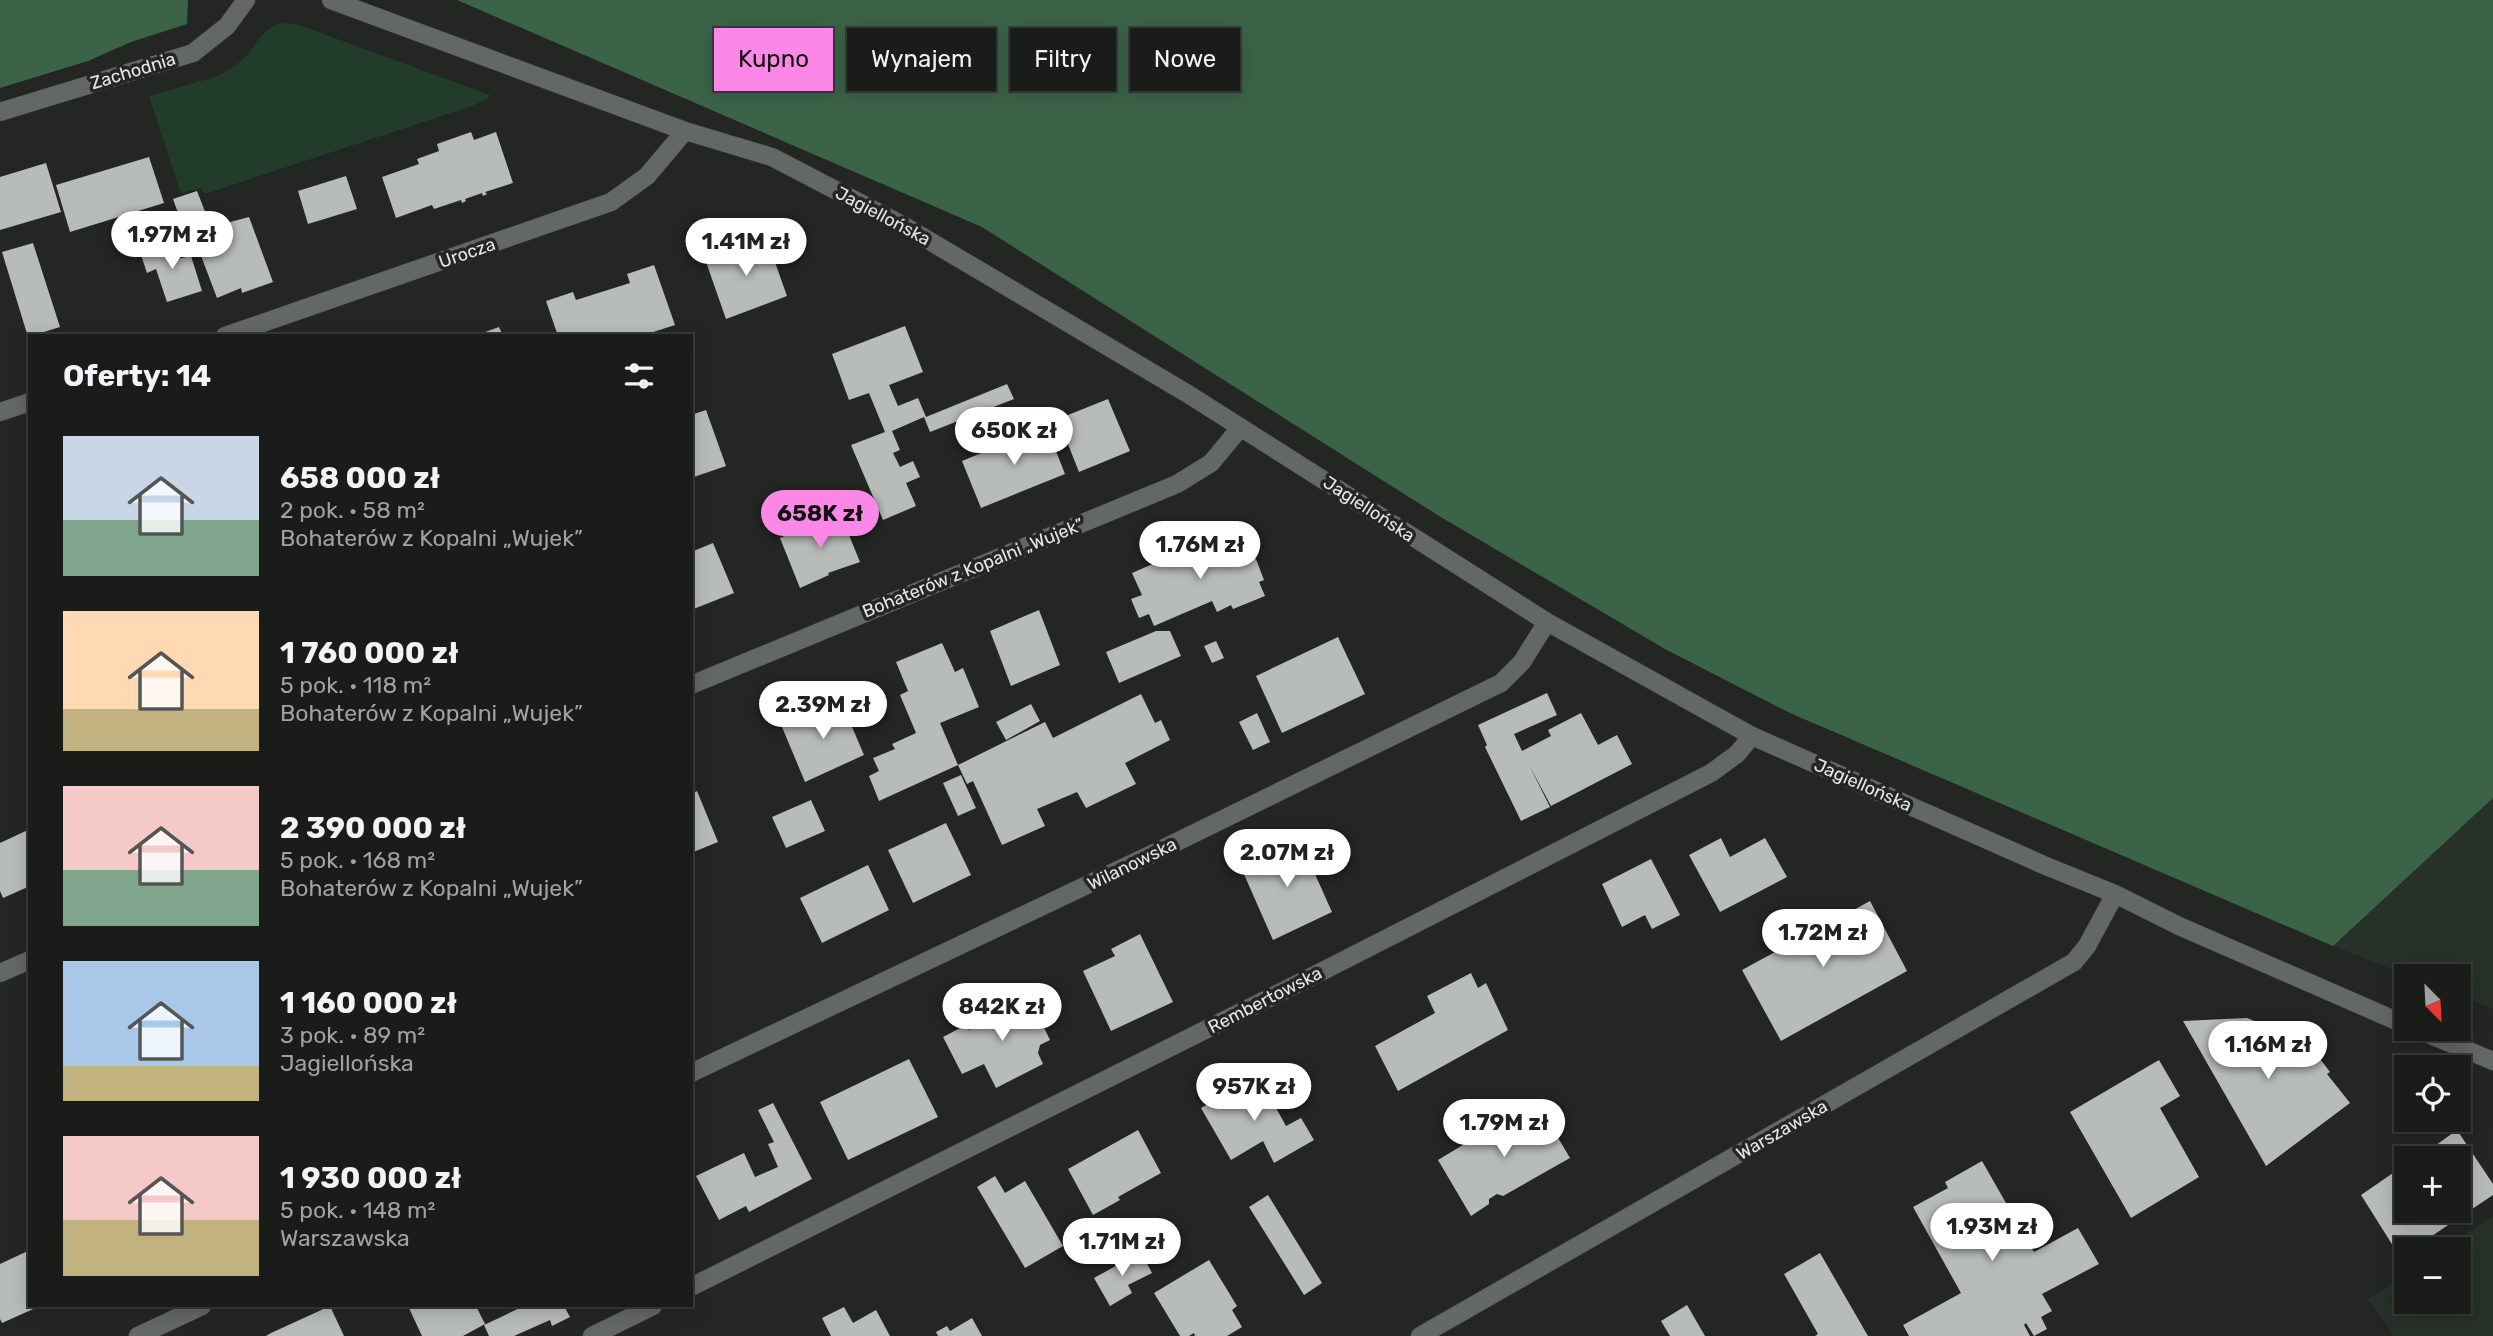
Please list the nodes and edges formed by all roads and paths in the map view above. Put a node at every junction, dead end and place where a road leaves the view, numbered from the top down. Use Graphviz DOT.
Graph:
graph roads {
  1 [pos="246,0"];
  2 [pos="341,2"];
  3 [pos="0,112"];
  4 [pos="685,131"];
  5 [pos="231,334"];
  6 [pos="28,403"];
  7 [pos="0,412"];
  8 [pos="1240,428"];
  9 [pos="1547,622"];
  10 [pos="693,684"];
  11 [pos="1752,736"];
  12 [pos="2115,894"];
  13 [pos="28,961"];
  14 [pos="0,973"];
  15 [pos="2394,1020"];
  16 [pos="2445,1041"];
  17 [pos="2493,1061"];
  18 [pos="693,1072"];
  19 [pos="693,1285"];
  20 [pos="200,1307"];
  21 [pos="651,1307"];
  22 [pos="138,1336"];
  23 [pos="592,1336"];
  24 [pos="1420,1336"];
  1 -- 3 [label="street, Zachodnia"];
  2 -- 4 [label="street, Jagiellońska"];
  4 -- 5 [label="street, Urocza"];
  4 -- 8 [label="street, Jagiellońska"];
  6 -- 7 [label="street"];
  8 -- 9 [label="street, Jagiellońska"];
  8 -- 10 [label="street, Bohaterów z Kopalni „Wujek”"];
  9 -- 11 [label="street, Jagiellońska"];
  9 -- 18 [label="street, Wilanowska"];
  11 -- 12 [label="street, Jagiellońska"];
  11 -- 19 [label="street, Rembertowska"];
  12 -- 15 [label="street, Jagiellońska"];
  12 -- 24 [label="street, Warszawska"];
  13 -- 14 [label="street"];
  16 -- 17 [label="street"];
  20 -- 22 [label="street"];
  21 -- 23 [label="street"];
}
